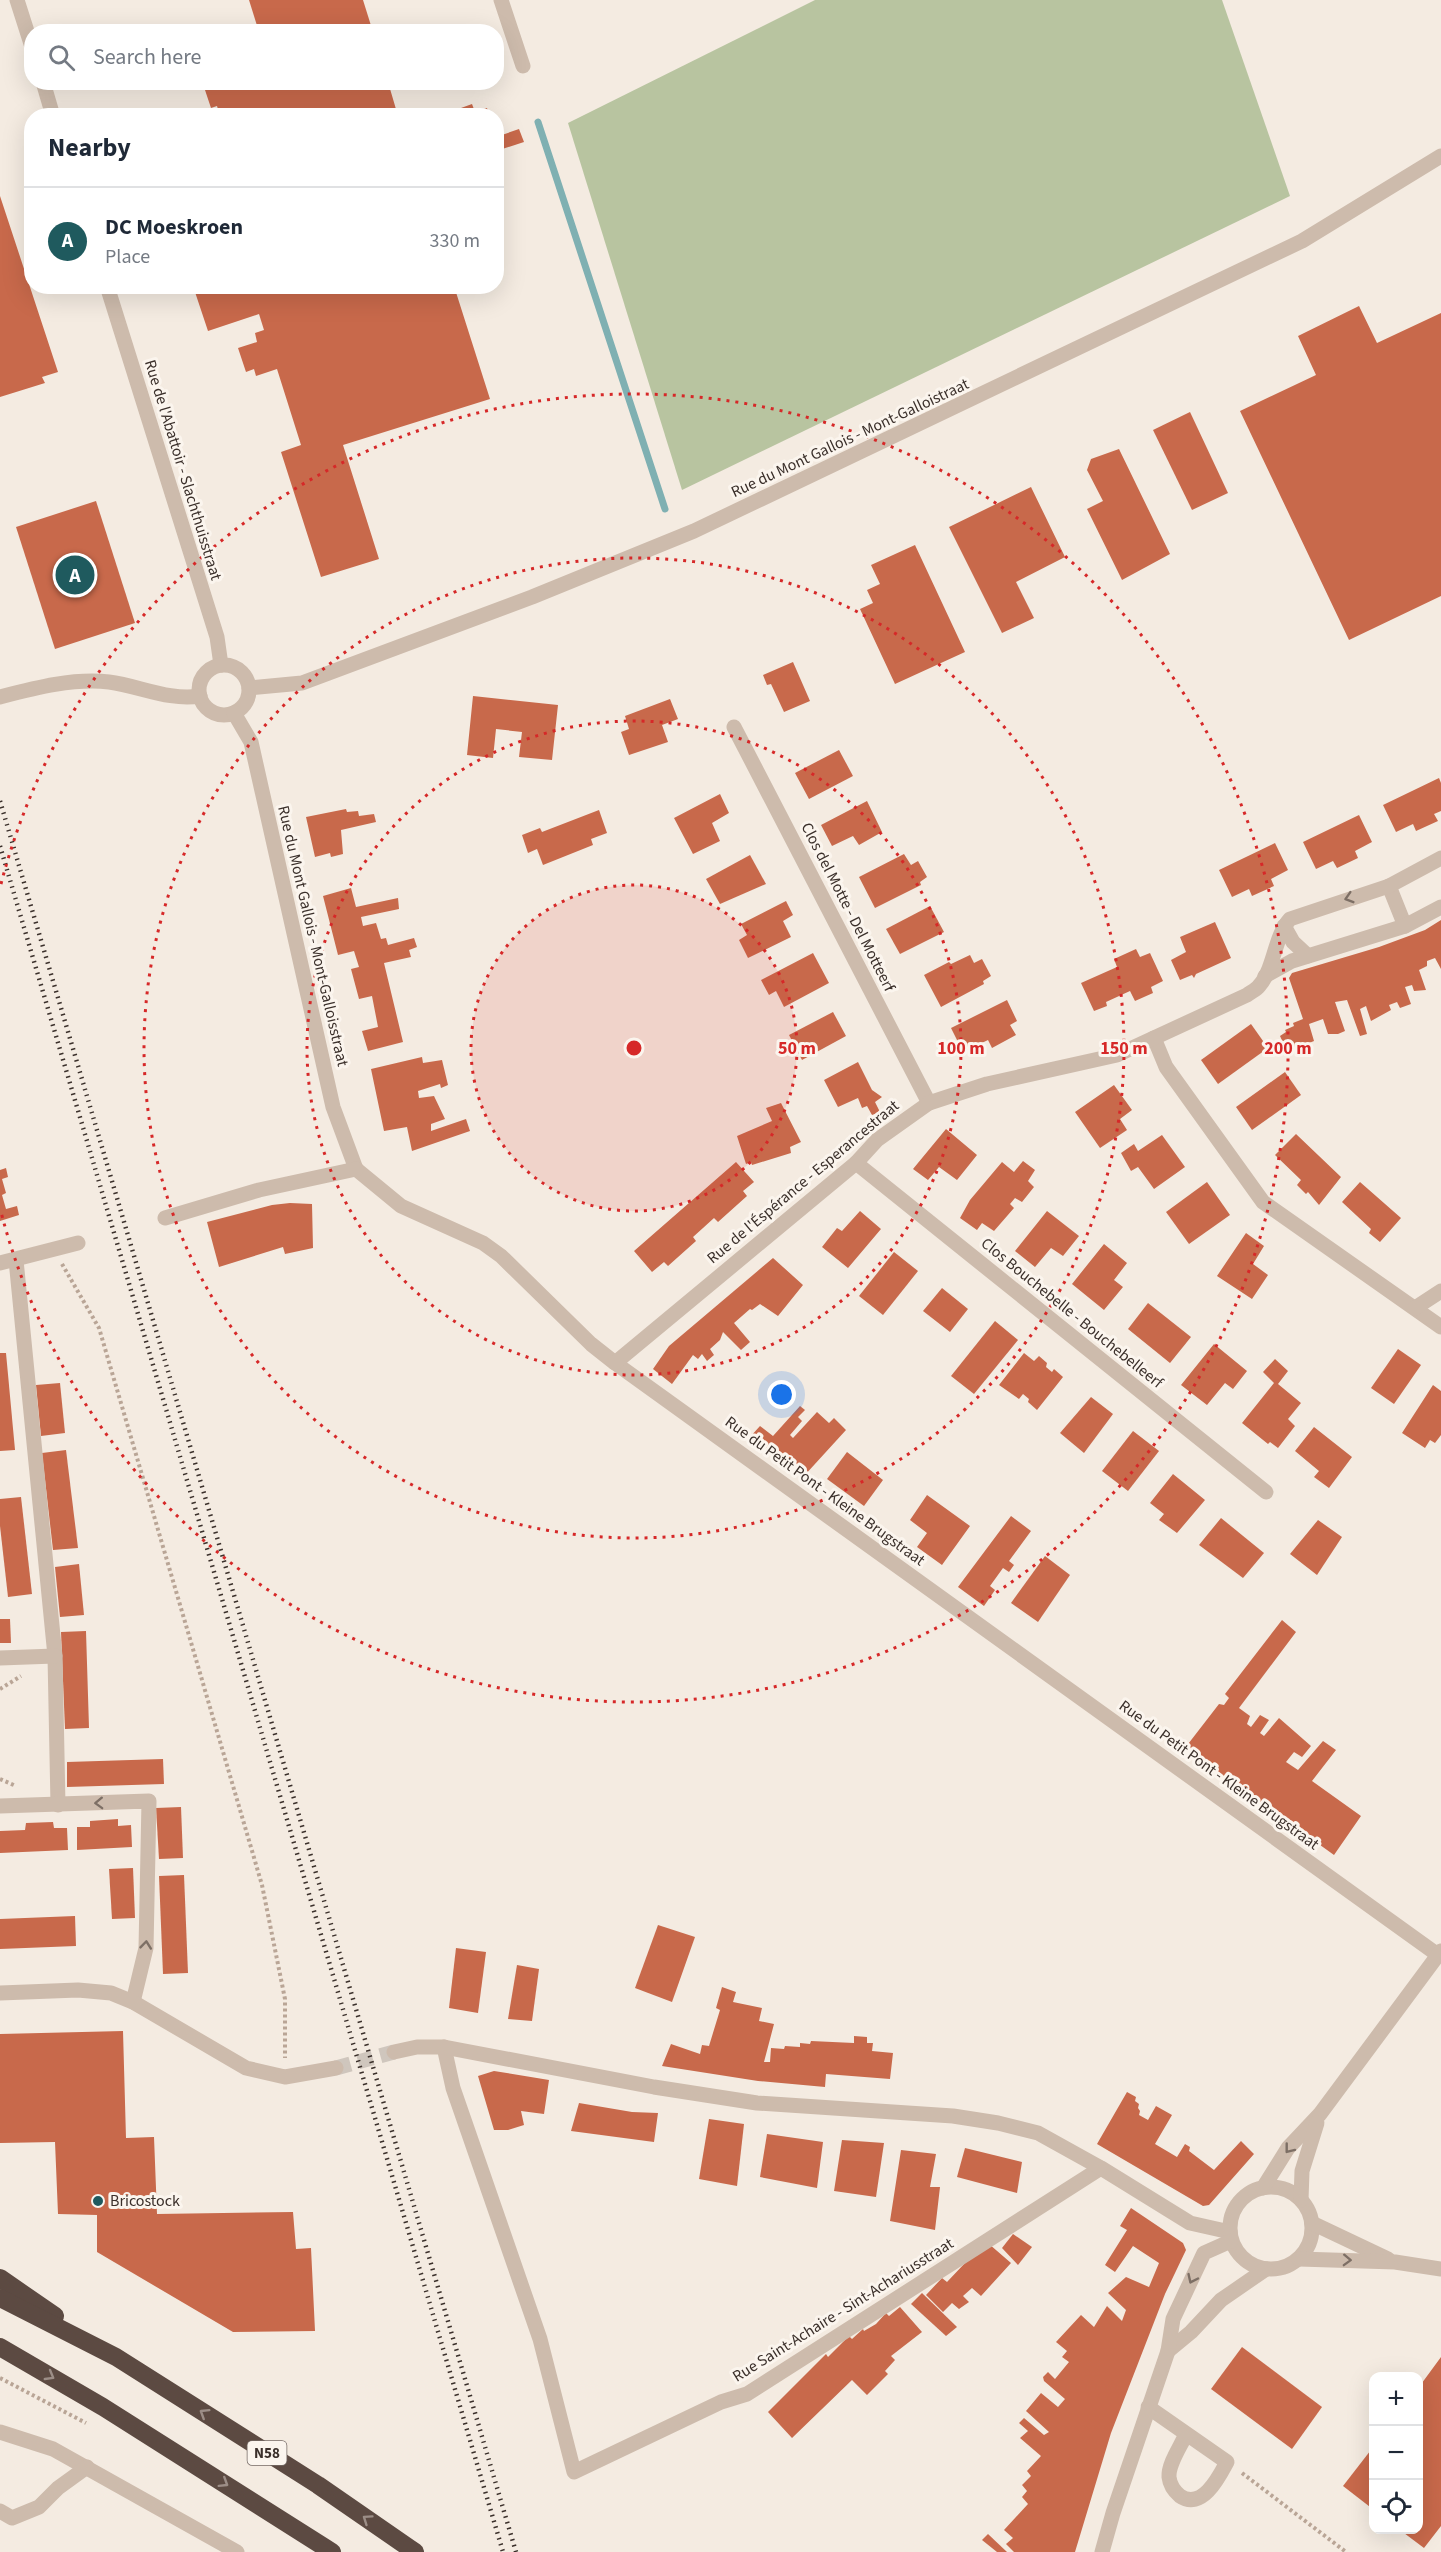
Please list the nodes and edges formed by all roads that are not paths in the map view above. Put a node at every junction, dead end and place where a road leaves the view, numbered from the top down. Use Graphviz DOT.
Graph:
graph roads {
  1 [pos="17,0"];
  2 [pos="501,0"];
  3 [pos="25,24"];
  4 [pos="523,66"];
  5 [pos="45,90"];
  6 [pos="51,108"];
  7 [pos="1441,156"];
  8 [pos="110,294"];
  9 [pos="221,665"];
  10 [pos="249,688"];
  11 [pos="200,696"];
  12 [pos="0,697"];
  13 [pos="234,713"];
  14 [pos="734,727"];
  15 [pos="1441,858"];
  16 [pos="1389,886"];
  17 [pos="1441,907"];
  18 [pos="1284,926"];
  19 [pos="1405,926"];
  20 [pos="1308,956"];
  21 [pos="1265,976"];
  22 [pos="1154,1038"];
  23 [pos="929,1103"];
  24 [pos="856,1163"];
  25 [pos="356,1169"];
  26 [pos="165,1218"];
  27 [pos="78,1243"];
  28 [pos="16,1260"];
  29 [pos="0,1263"];
  30 [pos="1441,1291"];
  31 [pos="1415,1308"];
  32 [pos="1441,1327"];
  33 [pos="615,1363"];
  34 [pos="1266,1492"];
  35 [pos="56,1656"];
  36 [pos="0,1658"];
  37 [pos="58,1805"];
  38 [pos="0,1806"];
  39 [pos="1439,1953"];
  40 [pos="0,1993"];
  41 [pos="133,2002"];
  42 [pos="444,2047"];
  43 [pos="394,2052"];
  44 [pos="336,2068"];
  45 [pos="1320,2114"];
  46 [pos="1101,2168"];
  47 [pos="1263,2188"];
  48 [pos="1301,2200"];
  49 [pos="1312,2223"];
  50 [pos="1230,2237"];
  51 [pos="1299,2259"];
  52 [pos="1395,2262"];
  53 [pos="1266,2269"];
  54 [pos="1441,2269"];
  55 [pos="0,2278"];
  56 [pos="0,2298"];
  57 [pos="0,2347"];
  58 [pos="1168,2351"];
  59 [pos="116,2357"];
  60 [pos="1148,2407"];
  61 [pos="0,2432"];
  62 [pos="1186,2434"];
  63 [pos="87,2467"];
  64 [pos="0,2511"];
  65 [pos="237,2552"];
  66 [pos="332,2552"];
  67 [pos="415,2552"];
  68 [pos="1102,2552"];
  1 -- 3 [label="street"];
  2 -- 4 [label="street"];
  5 -- 6 [label="street"];
  7 -- 10 [label="street, Rue du Mont Gallois - Mont-Galloistraat"];
  8 -- 9 [label="street, Rue de l'Abattoir - Slachthuisstraat"];
  9 -- 10 [label="street"];
  9 -- 11 [label="street"];
  10 -- 13 [label="street"];
  11 -- 12 [label="street"];
  11 -- 13 [label="street"];
  13 -- 25 [label="street, Rue du Mont Gallois - Mont-Galloisstraat"];
  14 -- 23 [label="street, Clos del Motte - Del Motteerf"];
  15 -- 16 [label="street"];
  16 -- 18 [label="street, one-way"];
  16 -- 19 [label="street"];
  17 -- 19 [label="street, Rue de l'Éspérance - Esperancestraat"];
  18 -- 20 [label="street"];
  18 -- 21 [label="street, Rue de l'Éspérance - Esperancestraat"];
  19 -- 20 [label="street, Rue de l'Éspérance - Esperancestraat"];
  20 -- 21 [label="street, Rue de l'Éspérance - Esperancestraat"];
  21 -- 22 [label="street, Rue de l'Éspérance - Esperancestraat"];
  22 -- 23 [label="street, Rue de l'Éspérance - Esperancestraat"];
  22 -- 31 [label="street"];
  23 -- 24 [label="street, Rue de l'Éspérance - Esperancestraat"];
  24 -- 33 [label="street, Rue de l'Éspérance - Esperancestraat"];
  24 -- 34 [label="street, Clos Bouchebelle - Bouchebelleerf"];
  25 -- 26 [label="street"];
  25 -- 33 [label="street, Rue du Petit Pont - Kleine Brugstraat"];
  27 -- 28 [label="street"];
  28 -- 29 [label="street"];
  28 -- 35 [label="street"];
  30 -- 31 [label="street"];
  31 -- 32 [label="street"];
  33 -- 39 [label="street, Rue du Petit Pont - Kleine Brugstraat"];
  35 -- 36 [label="street"];
  35 -- 37 [label="street"];
  37 -- 38 [label="street"];
  41 -- 37 [label="street, one-way"];
  39 -- 45 [label="street"];
  40 -- 41 [label="street"];
  41 -- 44 [label="street"];
  42 -- 43 [label="street"];
  42 -- 46 [label="street"];
  42 -- 46 [label="street, Rue Saint-Achaire - Sint-Achariusstraat"];
  45 -- 47 [label="street, one-way"];
  45 -- 48 [label="street"];
  46 -- 50 [label="street"];
  47 -- 48 [label="street"];
  47 -- 50 [label="street"];
  48 -- 49 [label="street"];
  49 -- 51 [label="street"];
  49 -- 52 [label="street"];
  50 -- 53 [label="street"];
  50 -- 58 [label="street, one-way"];
  51 -- 52 [label="street, one-way"];
  51 -- 53 [label="street"];
  52 -- 54 [label="street"];
  53 -- 58 [label="street"];
  55 -- 59 [label="highway"];
  56 -- 59 [label="highway, N58"];
  57 -- 66 [label="highway, one-way"];
  58 -- 60 [label="street"];
  67 -- 59 [label="highway, N58, one-way"];
  60 -- 62 [label="street"];
  60 -- 68 [label="street"];
  61 -- 63 [label="street"];
  62 -- 62 [label="street"];
  63 -- 64 [label="street"];
  63 -- 65 [label="street"];
}
